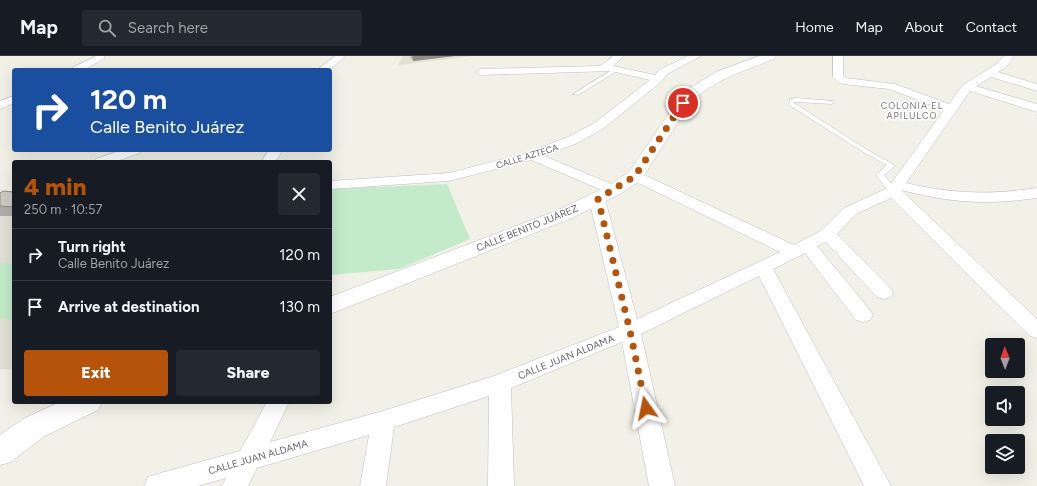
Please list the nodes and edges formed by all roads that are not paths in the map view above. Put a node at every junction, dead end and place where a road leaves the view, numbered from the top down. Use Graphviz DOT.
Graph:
graph roads {
  1 [pos="341,56"];
  2 [pos="619,56"];
  3 [pos="696,56"];
  4 [pos="770,56"];
  5 [pos="838,56"];
  6 [pos="1009,56"];
  7 [pos="100,58"];
  8 [pos="80,68"];
  9 [pos="325,68"];
  10 [pos="611,70"];
  11 [pos="481,72"];
  12 [pos="990,73"];
  13 [pos="658,79"];
  14 [pos="967,87"];
  15 [pos="1037,88"];
  16 [pos="576,94"];
  17 [pos="12,100"];
  18 [pos="832,102"];
  19 [pos="0,105"];
  20 [pos="1037,108"];
  21 [pos="952,109"];
  22 [pos="129,152"];
  23 [pos="532,156"];
  24 [pos="107,160"];
  25 [pos="635,176"];
  26 [pos="332,185"];
  27 [pos="895,188"];
  28 [pos="1037,193"];
  29 [pos="606,195"];
  30 [pos="828,234"];
  31 [pos="800,248"];
  32 [pos="763,267"];
  33 [pos="884,293"];
  34 [pos="332,305"];
  35 [pos="863,315"];
  36 [pos="630,331"];
  37 [pos="1037,331"];
  38 [pos="500,383"];
  39 [pos="57,404"];
  40 [pos="84,404"];
  41 [pos="277,404"];
  42 [pos="382,421"];
  43 [pos="33,428"];
  44 [pos="0,452"];
  45 [pos="248,459"];
  46 [pos="158,486"];
  47 [pos="235,486"];
  48 [pos="373,486"];
  49 [pos="501,486"];
  50 [pos="662,486"];
  51 [pos="878,486"];
  1 -- 9 [label="street"];
  2 -- 10 [label="street"];
  3 -- 13 [label="street, CALLE AZTECA"];
  4 -- 25 [label="main road, CALLE BENITO JUÁREZ"];
  5 -- 21 [label="street"];
  6 -- 12 [label="street, CALLE JUAN ALDAMA"];
  7 -- 8 [label="street"];
  10 -- 11 [label="street"];
  10 -- 13 [label="street"];
  10 -- 16 [label="lane"];
  12 -- 14 [label="street, CALLE JUAN ALDAMA"];
  12 -- 15 [label="street"];
  13 -- 23 [label="street, CALLE AZTECA"];
  14 -- 20 [label="street"];
  14 -- 21 [label="street, CALLE JUAN ALDAMA"];
  17 -- 19 [label="street"];
  18 -- 27 [label="lane"];
  21 -- 27 [label="street, CALLE JUAN ALDAMA"];
  22 -- 24 [label="street"];
  23 -- 26 [label="street, CALLE AZTECA"];
  23 -- 29 [label="street"];
  25 -- 29 [label="main road, CALLE BENITO JUÁREZ"];
  25 -- 31 [label="street"];
  27 -- 28 [label="street"];
  27 -- 30 [label="street, CALLE JUAN ALDAMA"];
  27 -- 37 [label="street"];
  29 -- 34 [label="main road, CALLE BENITO JUÁREZ"];
  29 -- 36 [label="street"];
  30 -- 31 [label="street, CALLE JUAN ALDAMA"];
  30 -- 33 [label="street"];
  31 -- 32 [label="street, CALLE JUAN ALDAMA"];
  31 -- 35 [label="street"];
  32 -- 36 [label="street, CALLE JUAN ALDAMA"];
  32 -- 51 [label="street"];
  36 -- 38 [label="street, CALLE JUAN ALDAMA"];
  36 -- 50 [label="street"];
  38 -- 42 [label="street, CALLE JUAN ALDAMA"];
  38 -- 49 [label="street"];
  39 -- 43 [label="street"];
  40 -- 43 [label="main road"];
  41 -- 45 [label="street"];
  42 -- 45 [label="street, CALLE JUAN ALDAMA"];
  42 -- 48 [label="street"];
  43 -- 44 [label="main road"];
  45 -- 46 [label="street, CALLE JUAN ALDAMA"];
  45 -- 47 [label="street"];
}
